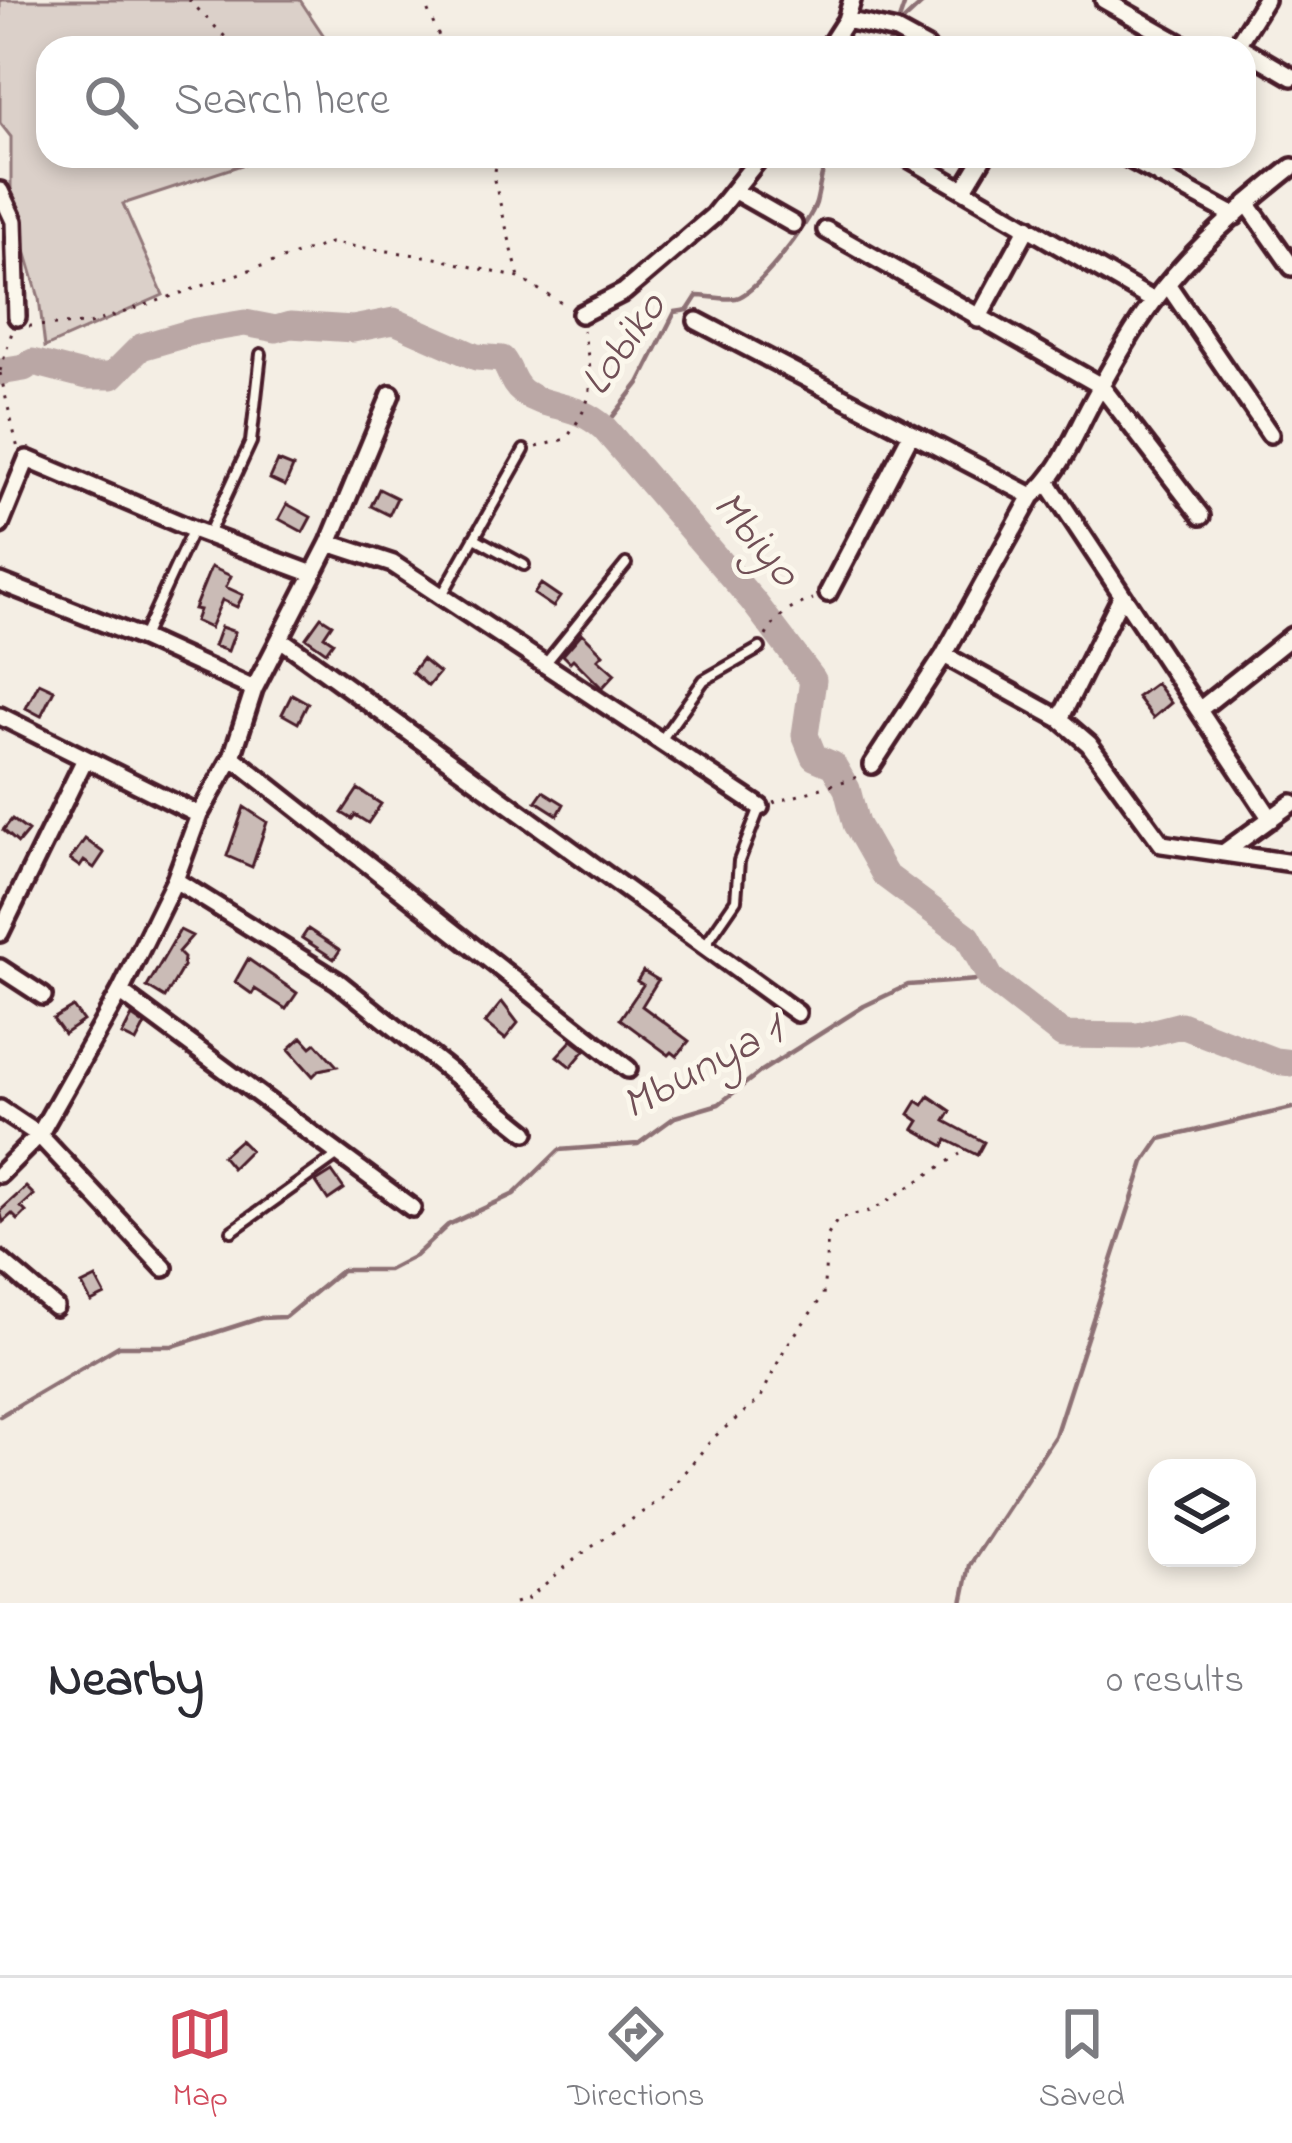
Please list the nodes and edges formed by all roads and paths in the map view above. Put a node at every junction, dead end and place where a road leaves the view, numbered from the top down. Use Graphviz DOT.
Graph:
graph roads {
  1 [pos="189,0"];
  2 [pos="423,0"];
  3 [pos="852,0"];
  4 [pos="1105,0"];
  5 [pos="1265,0"];
  6 [pos="846,20"];
  7 [pos="224,36"];
  8 [pos="440,36"];
  9 [pos="836,36"];
  10 [pos="904,36"];
  11 [pos="1167,36"];
  12 [pos="1246,36"];
  13 [pos="1256,57"];
  14 [pos="1292,77"];
  15 [pos="1292,167"];
  16 [pos="496,168"];
  17 [pos="752,168"];
  18 [pos="926,168"];
  19 [pos="977,168"];
  20 [pos="1146,168"];
  21 [pos="1165,168"];
  22 [pos="1160,176"];
  23 [pos="964,189"];
  24 [pos="0,191"];
  25 [pos="735,191"];
  26 [pos="1247,202"];
  27 [pos="1235,216"];
  28 [pos="793,224"];
  29 [pos="1028,227"];
  30 [pos="826,230"];
  31 [pos="1292,267"];
  32 [pos="520,278"];
  33 [pos="1168,284"];
  34 [pos="1154,301"];
  35 [pos="580,314"];
  36 [pos="979,319"];
  37 [pos="697,321"];
  38 [pos="15,322"];
  39 [pos="261,354"];
  40 [pos="0,372"];
  41 [pos="1101,386"];
  42 [pos="391,394"];
  43 [pos="911,434"];
  44 [pos="1270,434"];
  45 [pos="524,450"];
  46 [pos="27,459"];
  47 [pos="1048,483"];
  48 [pos="1032,496"];
  49 [pos="1201,516"];
  50 [pos="0,525"];
  51 [pos="200,532"];
  52 [pos="475,538"];
  53 [pos="329,543"];
  54 [pos="626,564"];
  55 [pos="524,565"];
  56 [pos="313,574"];
  57 [pos="0,582"];
  58 [pos="828,593"];
  59 [pos="441,596"];
  60 [pos="1122,596"];
  61 [pos="1292,636"];
  62 [pos="142,638"];
  63 [pos="282,640"];
  64 [pos="760,648"];
  65 [pos="944,655"];
  66 [pos="545,664"];
  67 [pos="254,689"];
  68 [pos="1199,710"];
  69 [pos="0,716"];
  70 [pos="1060,719"];
  71 [pos="662,740"];
  72 [pos="232,757"];
  73 [pos="84,761"];
  74 [pos="872,765"];
  75 [pos="850,780"];
  76 [pos="1292,803"];
  77 [pos="760,807"];
  78 [pos="199,815"];
  79 [pos="1271,819"];
  80 [pos="1223,853"];
  81 [pos="1292,863"];
  82 [pos="175,880"];
  83 [pos="0,933"];
  84 [pos="705,947"];
  85 [pos="0,968"];
  86 [pos="120,992"];
  87 [pos="43,996"];
  88 [pos="797,1013"];
  89 [pos="628,1069"];
  90 [pos="0,1109"];
  91 [pos="526,1132"];
  92 [pos="40,1135"];
  93 [pos="339,1154"];
  94 [pos="960,1154"];
  95 [pos="0,1174"];
  96 [pos="412,1208"];
  97 [pos="232,1231"];
  98 [pos="0,1260"];
  99 [pos="164,1268"];
  100 [pos="55,1307"];
  101 [pos="515,1603"];
  1 -- 7 [label="path"];
  2 -- 8 [label="path"];
  3 -- 6 [label="street"];
  4 -- 11 [label="street"];
  5 -- 12 [label="street"];
  6 -- 9 [label="street"];
  6 -- 10 [label="street"];
  13 -- 14 [label="street"];
  15 -- 26 [label="street"];
  16 -- 32 [label="path"];
  17 -- 25 [label="street"];
  18 -- 23 [label="street"];
  19 -- 23 [label="street"];
  20 -- 22 [label="street"];
  21 -- 22 [label="street"];
  22 -- 27 [label="street"];
  23 -- 29 [label="street"];
  24 -- 38 [label="street"];
  25 -- 28 [label="street"];
  25 -- 35 [label="street"];
  26 -- 27 [label="street"];
  26 -- 31 [label="street"];
  27 -- 33 [label="street"];
  29 -- 34 [label="street"];
  29 -- 36 [label="street"];
  30 -- 36 [label="street"];
  32 -- 35 [label="path"];
  32 -- 38 [label="path"];
  33 -- 34 [label="street"];
  33 -- 44 [label="street"];
  34 -- 41 [label="street"];
  35 -- 45 [label="path"];
  36 -- 41 [label="street"];
  37 -- 43 [label="street"];
  38 -- 40 [label="path"];
  39 -- 51 [label="lane"];
  40 -- 46 [label="path"];
  41 -- 47 [label="street"];
  41 -- 49 [label="street"];
  42 -- 53 [label="street"];
  43 -- 48 [label="street"];
  43 -- 58 [label="street"];
  45 -- 52 [label="lane"];
  46 -- 50 [label="street"];
  46 -- 51 [label="street"];
  47 -- 48 [label="street"];
  47 -- 60 [label="street"];
  48 -- 65 [label="street"];
  51 -- 56 [label="street"];
  51 -- 62 [label="lane"];
  52 -- 55 [label="lane"];
  52 -- 59 [label="lane"];
  53 -- 56 [label="street"];
  53 -- 59 [label="street"];
  54 -- 66 [label="lane"];
  56 -- 63 [label="street"];
  57 -- 62 [label="street"];
  58 -- 64 [label="path"];
  59 -- 66 [label="street"];
  60 -- 68 [label="street"];
  60 -- 70 [label="street"];
  61 -- 68 [label="street"];
  62 -- 67 [label="street"];
  63 -- 67 [label="street"];
  63 -- 84 [label="street"];
  64 -- 71 [label="lane"];
  65 -- 70 [label="street"];
  65 -- 74 [label="street"];
  66 -- 71 [label="street"];
  67 -- 72 [label="street"];
  68 -- 79 [label="street"];
  69 -- 73 [label="street"];
  70 -- 80 [label="street"];
  71 -- 77 [label="street"];
  72 -- 78 [label="street"];
  72 -- 89 [label="street"];
  73 -- 78 [label="street"];
  73 -- 83 [label="street"];
  75 -- 77 [label="path"];
  76 -- 79 [label="street"];
  77 -- 84 [label="lane"];
  78 -- 82 [label="street"];
  79 -- 80 [label="street"];
  80 -- 81 [label="street"];
  82 -- 86 [label="street"];
  82 -- 91 [label="street"];
  84 -- 88 [label="street"];
  85 -- 87 [label="street"];
  86 -- 92 [label="street"];
  86 -- 93 [label="street"];
  90 -- 92 [label="street"];
  92 -- 95 [label="street"];
  92 -- 99 [label="street"];
  93 -- 96 [label="street"];
  93 -- 97 [label="lane"];
  94 -- 101 [label="path"];
  98 -- 100 [label="street"];
}
